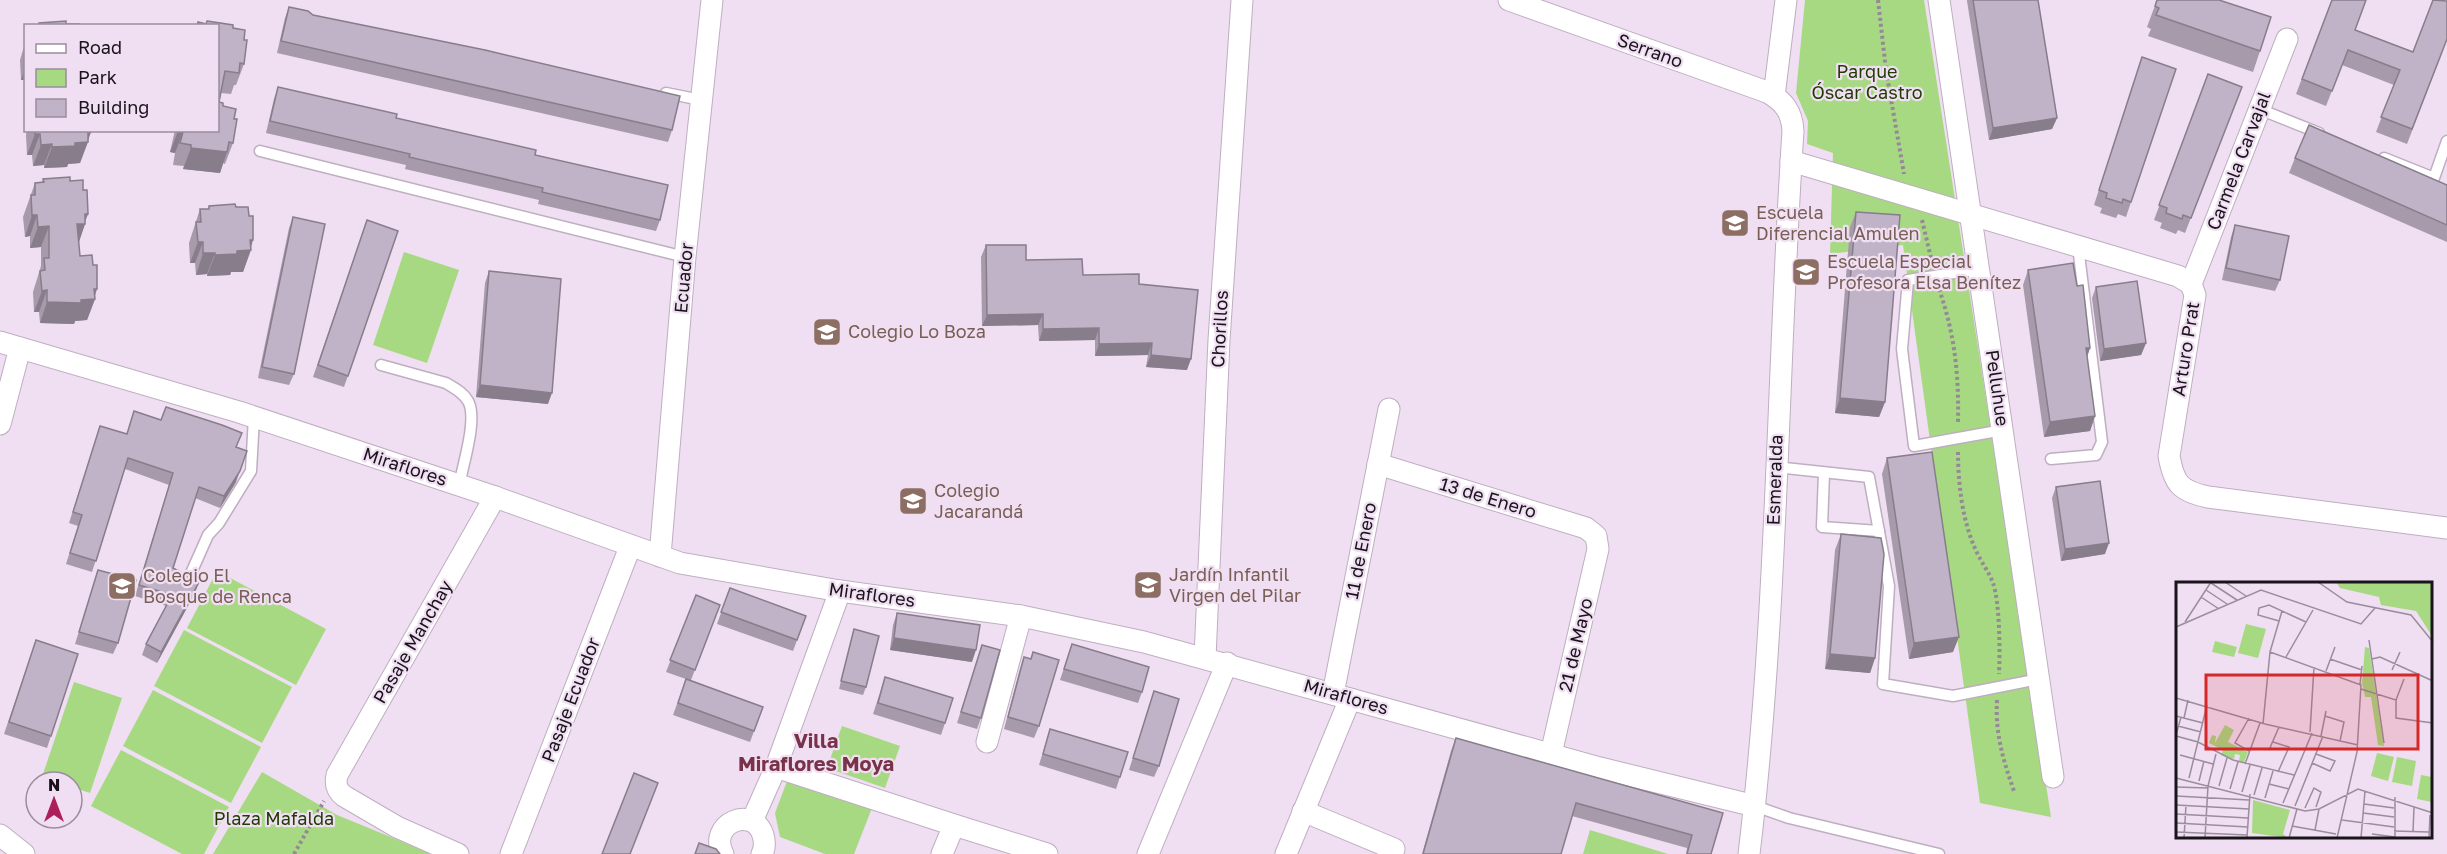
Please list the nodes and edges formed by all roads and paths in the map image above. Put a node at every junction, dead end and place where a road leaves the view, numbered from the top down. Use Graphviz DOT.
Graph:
graph roads {
  1 [pos="712,0"];
  2 [pos="1242,0"];
  3 [pos="1509,0"];
  4 [pos="1786,0"];
  5 [pos="1878,0"];
  6 [pos="1939,0"];
  7 [pos="2287,39"];
  8 [pos="655,91"];
  9 [pos="701,100"];
  10 [pos="1780,102"];
  11 [pos="2259,109"];
  12 [pos="2325,135"];
  13 [pos="2447,141"];
  14 [pos="260,151"];
  15 [pos="2368,152"];
  16 [pos="1791,161"];
  17 [pos="1908,196"];
  18 [pos="1972,214"];
  19 [pos="2078,246"];
  20 [pos="685,257"];
  21 [pos="1980,269"];
  22 [pos="1935,276"];
  23 [pos="2191,284"];
  24 [pos="10,345"];
  25 [pos="381,364"];
  26 [pos="1389,409"];
  27 [pos="254,417"];
  28 [pos="0,424"];
  29 [pos="2003,430"];
  30 [pos="1958,438"];
  31 [pos="2051,459"];
  32 [pos="1378,464"];
  33 [pos="1776,467"];
  34 [pos="1824,473"];
  35 [pos="459,485"];
  36 [pos="495,497"];
  37 [pos="2447,528"];
  38 [pos="1879,531"];
  39 [pos="1596,536"];
  40 [pos="630,547"];
  41 [pos="660,556"];
  42 [pos="192,571"];
  43 [pos="840,591"];
  44 [pos="1021,616"];
  45 [pos="1205,658"];
  46 [pos="1227,663"];
  47 [pos="2039,679"];
  48 [pos="1998,687"];
  49 [pos="1341,696"];
  50 [pos="987,742"];
  51 [pos="1551,754"];
  52 [pos="776,767"];
  53 [pos="2053,777"];
  54 [pos="337,788"];
  55 [pos="2014,792"];
  56 [pos="1755,806"];
  57 [pos="1304,812"];
  58 [pos="752,821"];
  59 [pos="954,825"];
  60 [pos="0,835"];
  61 [pos="1394,849"];
  62 [pos="24,854"];
  63 [pos="294,854"];
  64 [pos="458,854"];
  65 [pos="511,854"];
  66 [pos="723,854"];
  67 [pos="762,854"];
  68 [pos="942,854"];
  69 [pos="1047,854"];
  70 [pos="1148,854"];
  71 [pos="1286,854"];
  72 [pos="1749,854"];
  73 [pos="1939,854"];
  1 -- 9 [label="street, Ecuador"];
  2 -- 45 [label="street, Chorillos"];
  3 -- 10 [label="street, Serrano"];
  4 -- 10 [label="street, Esmeralda"];
  5 -- 17 [label="path"];
  6 -- 18 [label="street, Pelluhue"];
  7 -- 11 [label="street, Carmela Carvajal"];
  8 -- 9 [label="lane"];
  9 -- 20 [label="street, Ecuador"];
  10 -- 16 [label="street, Esmeralda"];
  11 -- 12 [label="lane"];
  11 -- 23 [label="street, Carmela Carvajal"];
  13 -- 15 [label="lane"];
  14 -- 20 [label="lane"];
  16 -- 17 [label="street, Arturo Prat"];
  16 -- 33 [label="street, Esmeralda"];
  17 -- 18 [label="street, Arturo Prat"];
  17 -- 22 [label="path"];
  18 -- 19 [label="street, Arturo Prat"];
  18 -- 21 [label="street, Pelluhue"];
  19 -- 23 [label="street, Arturo Prat"];
  19 -- 31 [label="lane"];
  20 -- 41 [label="street, Ecuador"];
  21 -- 22 [label="lane"];
  21 -- 29 [label="street, Pelluhue"];
  22 -- 30 [label="path"];
  22 -- 30 [label="lane"];
  23 -- 37 [label="street, Arturo Prat"];
  24 -- 27 [label="street, Miraflores"];
  24 -- 28 [label="street"];
  25 -- 35 [label="lane"];
  26 -- 32 [label="street, 11 de Enero"];
  27 -- 35 [label="street, Miraflores"];
  27 -- 42 [label="lane"];
  29 -- 30 [label="lane"];
  29 -- 47 [label="street, Pelluhue"];
  30 -- 48 [label="path"];
  32 -- 39 [label="street, 13 de Enero"];
  32 -- 49 [label="street, 11 de Enero"];
  33 -- 34 [label="lane"];
  33 -- 56 [label="street, Esmeralda"];
  34 -- 38 [label="lane"];
  34 -- 38 [label="lane"];
  35 -- 36 [label="street, Miraflores"];
  36 -- 40 [label="street, Miraflores"];
  36 -- 54 [label="street, Pasaje Manchay"];
  38 -- 48 [label="lane"];
  39 -- 51 [label="street, 21 de Mayo"];
  40 -- 41 [label="street, Miraflores"];
  40 -- 65 [label="street, Pasaje Ecuador"];
  41 -- 43 [label="street, Miraflores"];
  43 -- 44 [label="street, Miraflores"];
  43 -- 52 [label="street"];
  44 -- 45 [label="street, Miraflores"];
  44 -- 50 [label="street"];
  45 -- 46 [label="street, Miraflores"];
  46 -- 49 [label="street, Miraflores"];
  46 -- 70 [label="street"];
  47 -- 48 [label="lane"];
  47 -- 53 [label="street, Pelluhue"];
  48 -- 55 [label="path"];
  49 -- 51 [label="street, Miraflores"];
  49 -- 57 [label="street, 11 de Enero"];
  51 -- 56 [label="street, Miraflores"];
  52 -- 58 [label="street"];
  52 -- 59 [label="street"];
  54 -- 63 [label="path"];
  54 -- 64 [label="street"];
  56 -- 72 [label="street, Esmeralda"];
  56 -- 73 [label="lane"];
  57 -- 61 [label="street"];
  57 -- 71 [label="street, 11 de Enero"];
  58 -- 66 [label="street"];
  58 -- 67 [label="street"];
  59 -- 68 [label="street"];
  59 -- 69 [label="street"];
  60 -- 62 [label="street"];
}
